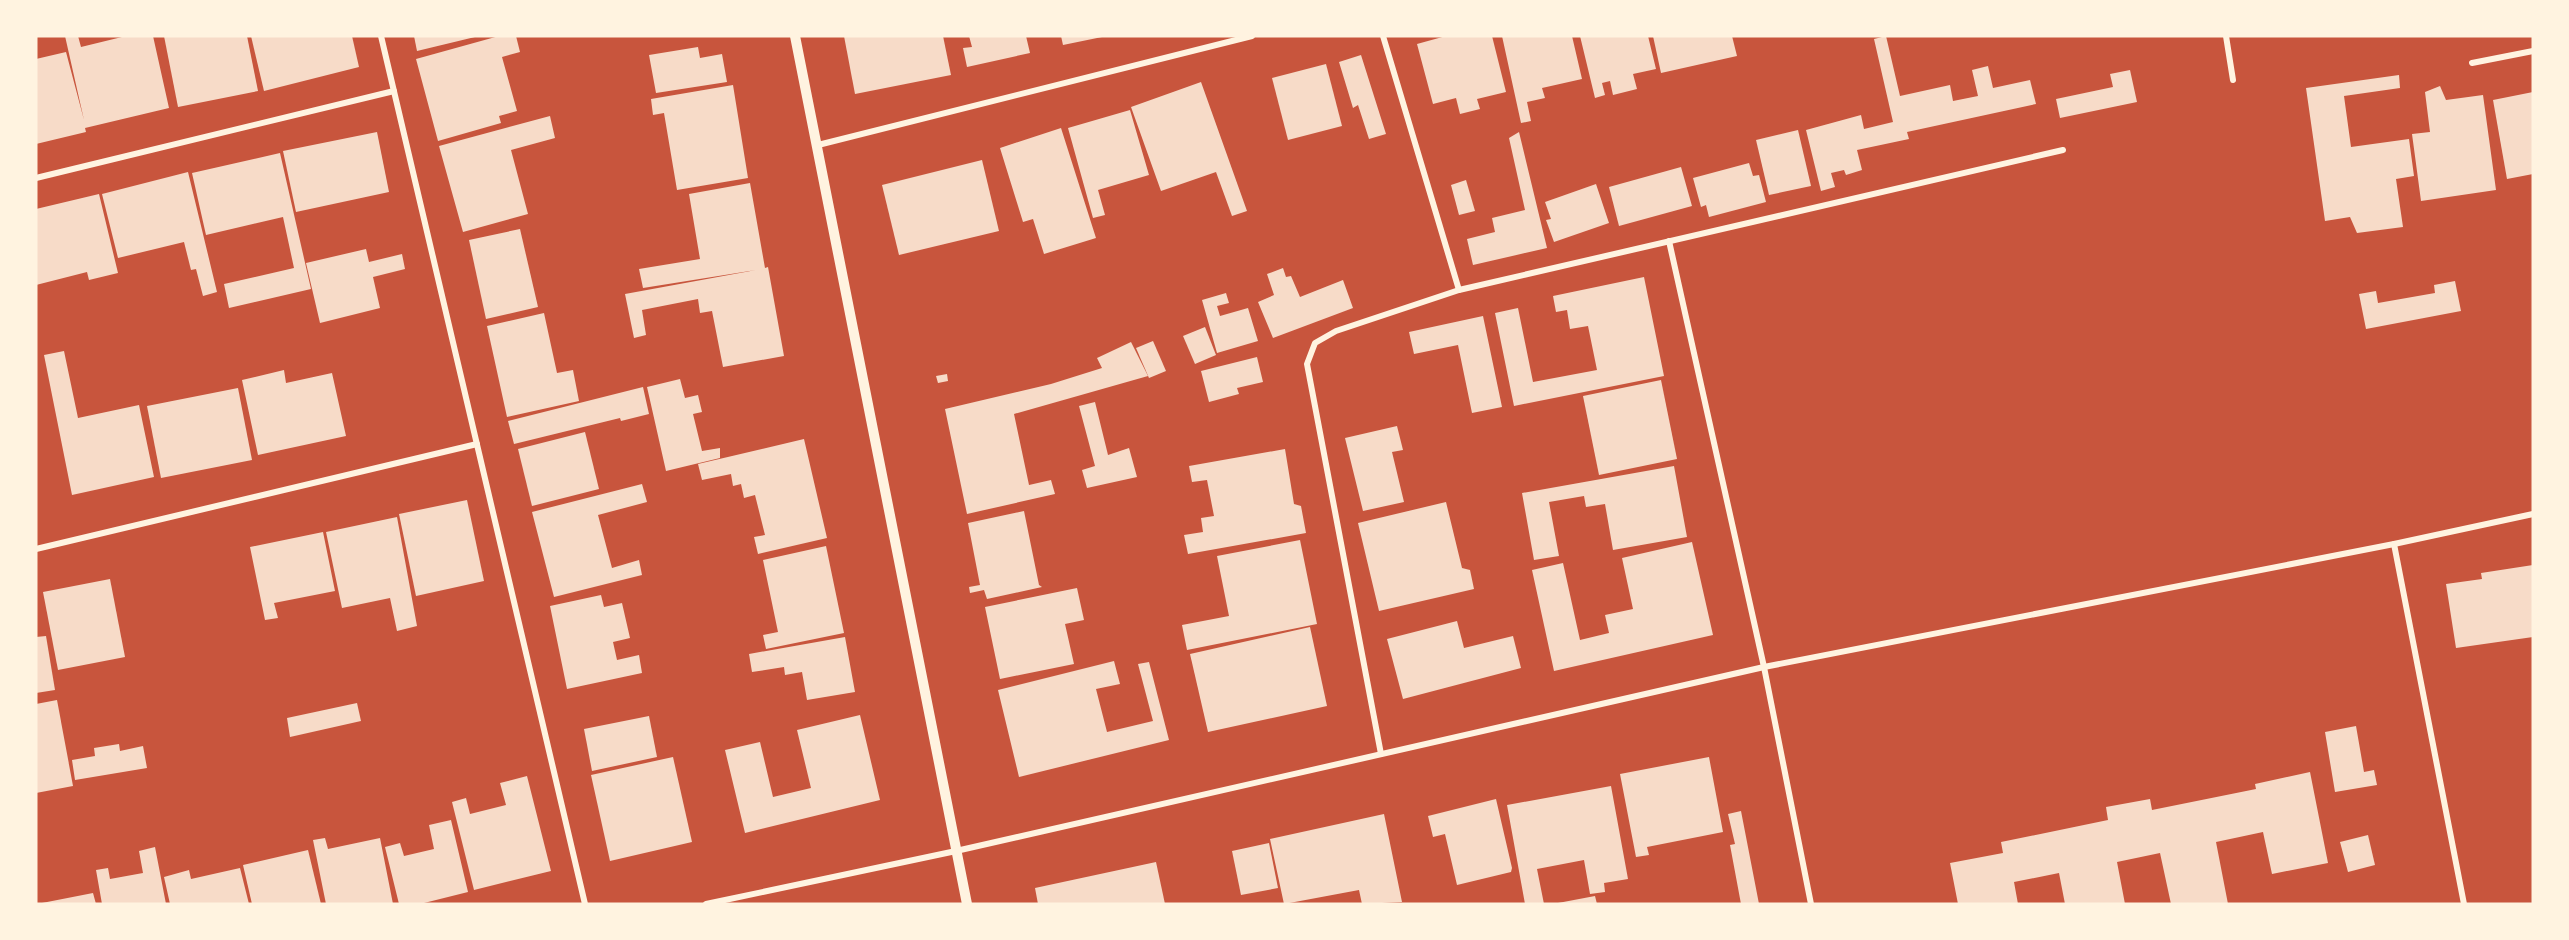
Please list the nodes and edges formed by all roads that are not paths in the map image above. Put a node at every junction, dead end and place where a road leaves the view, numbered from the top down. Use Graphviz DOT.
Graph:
graph roads {
  1 [pos="381,36"];
  2 [pos="795,36"];
  3 [pos="1252,36"];
  4 [pos="1383,36"];
  5 [pos="2226,36"];
  6 [pos="2533,51"];
  7 [pos="2472,63"];
  8 [pos="2233,80"];
  9 [pos="394,91"];
  10 [pos="818,145"];
  11 [pos="2063,150"];
  12 [pos="36,178"];
  13 [pos="1669,241"];
  14 [pos="1459,290"];
  15 [pos="477,444"];
  16 [pos="2533,514"];
  17 [pos="2394,544"];
  18 [pos="36,549"];
  19 [pos="1764,667"];
  20 [pos="1381,754"];
  21 [pos="956,851"];
  22 [pos="585,904"];
  23 [pos="706,904"];
  24 [pos="967,904"];
  25 [pos="1811,904"];
  26 [pos="2464,904"];
  1 -- 9 [label="street"];
  2 -- 10 [label="street"];
  3 -- 10 [label="street"];
  4 -- 14 [label="street"];
  5 -- 8 [label="street"];
  6 -- 7 [label="street"];
  9 -- 12 [label="street"];
  9 -- 15 [label="street"];
  10 -- 21 [label="street"];
  11 -- 13 [label="street"];
  13 -- 14 [label="street"];
  13 -- 19 [label="street"];
  14 -- 20 [label="street"];
  15 -- 18 [label="street"];
  15 -- 22 [label="street"];
  16 -- 17 [label="street"];
  17 -- 19 [label="street"];
  17 -- 26 [label="street"];
  19 -- 20 [label="street"];
  19 -- 25 [label="street"];
  20 -- 21 [label="street"];
  21 -- 23 [label="street"];
  21 -- 24 [label="street"];
}
